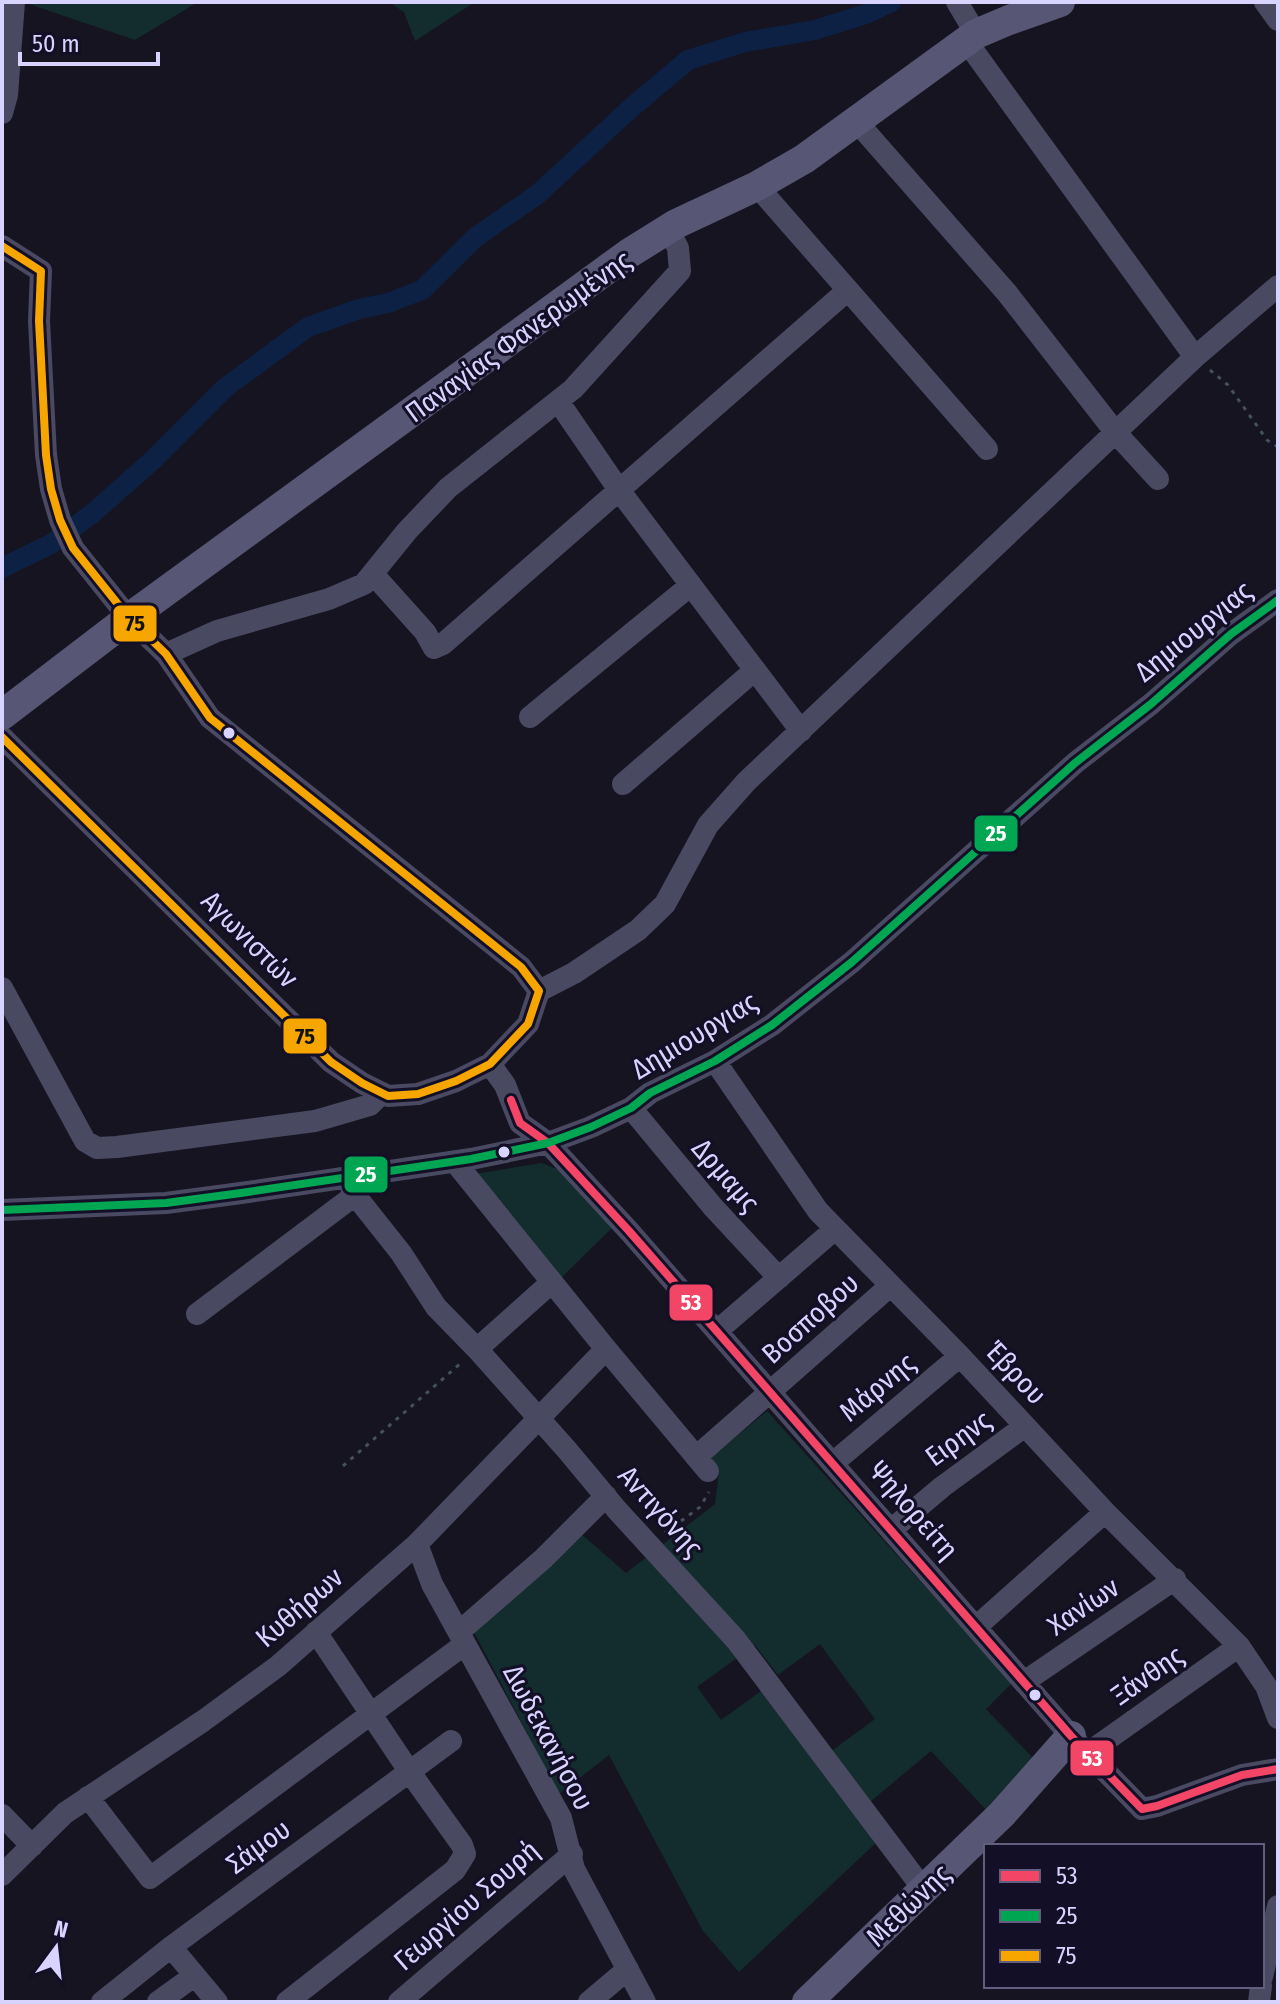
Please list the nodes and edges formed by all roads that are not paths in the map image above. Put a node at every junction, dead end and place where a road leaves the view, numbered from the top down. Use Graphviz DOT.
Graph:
graph roads {
  1 [pos="957,2"];
  2 [pos="1060,2"];
  3 [pos="1265,2"];
  4 [pos="10,5"];
  5 [pos="1278,20"];
  6 [pos="971,38"];
  7 [pos="2,113"];
  8 [pos="857,122"];
  9 [pos="757,186"];
  10 [pos="668,229"];
  11 [pos="2,246"];
  12 [pos="1278,286"];
  13 [pos="848,290"];
  14 [pos="1195,357"];
  15 [pos="558,401"];
  16 [pos="1116,433"];
  17 [pos="987,449"];
  18 [pos="1158,479"];
  19 [pos="619,490"];
  20 [pos="373,574"];
  21 [pos="691,585"];
  22 [pos="1278,600"];
  23 [pos="129,618"];
  24 [pos="166,654"];
  25 [pos="755,670"];
  26 [pos="2,715"];
  27 [pos="530,717"];
  28 [pos="801,731"];
  29 [pos="2,737"];
  30 [pos="623,784"];
  31 [pos="2,988"];
  32 [pos="539,991"];
  33 [pos="715,1061"];
  34 [pos="490,1064"];
  35 [pos="382,1093"];
  36 [pos="631,1108"];
  37 [pos="548,1143"];
  38 [pos="455,1162"];
  39 [pos="351,1186"];
  40 [pos="2,1210"];
  41 [pos="834,1230"];
  42 [pos="779,1278"];
  43 [pos="552,1282"];
  44 [pos="890,1286"];
  45 [pos="197,1314"];
  46 [pos="717,1331"];
  47 [pos="477,1349"];
  48 [pos="606,1349"];
  49 [pos="960,1356"];
  50 [pos="771,1394"];
  51 [pos="537,1417"];
  52 [pos="1025,1426"];
  53 [pos="833,1463"];
  54 [pos="606,1496"];
  55 [pos="1105,1512"];
  56 [pos="891,1530"];
  57 [pos="417,1544"];
  58 [pos="1175,1579"];
  59 [pos="976,1627"];
  60 [pos="316,1632"];
  61 [pos="462,1638"];
  62 [pos="1239,1646"];
  63 [pos="1024,1682"];
  64 [pos="371,1716"];
  65 [pos="1278,1717"];
  66 [pos="451,1741"];
  67 [pos="1080,1744"];
  68 [pos="1278,1769"];
  69 [pos="409,1771"];
  70 [pos="88,1797"];
  71 [pos="2,1815"];
  72 [pos="32,1846"];
  73 [pos="572,1854"];
  74 [pos="2,1875"];
  75 [pos="924,1890"];
  76 [pos="1278,1906"];
  77 [pos="171,1947"];
  78 [pos="1264,1968"];
  79 [pos="628,1969"];
  80 [pos="194,1976"];
  81 [pos="102,2002"];
  82 [pos="158,2002"];
  83 [pos="217,2002"];
  84 [pos="287,2002"];
  85 [pos="399,2002"];
  86 [pos="589,2002"];
  87 [pos="645,2002"];
  88 [pos="807,2002"];
  1 -- 6 [label="street"];
  2 -- 6 [label="main road, Παναγίας Φανερωμένης"];
  3 -- 5 [label="street"];
  4 -- 7 [label="street"];
  6 -- 8 [label="main road, Παναγίας Φανερωμένης"];
  6 -- 14 [label="street"];
  8 -- 9 [label="main road, Παναγίας Φανερωμένης"];
  8 -- 16 [label="street"];
  9 -- 10 [label="main road, Παναγίας Φανερωμένης"];
  9 -- 13 [label="street"];
  10 -- 15 [label="street"];
  10 -- 23 [label="main road, Παναγίας Φανερωμένης"];
  11 -- 23 [label="street"];
  12 -- 14 [label="street"];
  13 -- 17 [label="street"];
  13 -- 19 [label="street"];
  14 -- 16 [label="street"];
  15 -- 19 [label="street"];
  15 -- 20 [label="street"];
  16 -- 18 [label="street"];
  16 -- 28 [label="street"];
  19 -- 20 [label="street"];
  19 -- 21 [label="street"];
  20 -- 24 [label="street"];
  21 -- 25 [label="street"];
  21 -- 27 [label="street"];
  22 -- 33 [label="street, Δημιουργιας"];
  23 -- 24 [label="street"];
  23 -- 26 [label="main road, Παναγίας Φανερωμένης"];
  24 -- 32 [label="street"];
  25 -- 28 [label="street"];
  25 -- 30 [label="street"];
  28 -- 32 [label="street"];
  29 -- 35 [label="street, Αγωνιστών"];
  31 -- 35 [label="street"];
  32 -- 34 [label="street"];
  33 -- 36 [label="street, Δημιουργιας"];
  33 -- 41 [label="street, Έβρου"];
  34 -- 35 [label="street, Αγωνιστών"];
  34 -- 37 [label="street, Ψηλορείτη"];
  36 -- 37 [label="street, Δημιουργιας"];
  36 -- 42 [label="street, Δρμαμς"];
  37 -- 38 [label="street, Δημιουργιας"];
  37 -- 46 [label="street, Ψηλορείτη"];
  38 -- 39 [label="street, Δημιουργιας"];
  38 -- 43 [label="street"];
  39 -- 40 [label="street, Δημιουργιας"];
  39 -- 45 [label="street"];
  39 -- 47 [label="street, Αντιγόνης"];
  41 -- 42 [label="street"];
  41 -- 44 [label="street, Έβρου"];
  42 -- 46 [label="street"];
  43 -- 47 [label="street"];
  43 -- 48 [label="street"];
  44 -- 49 [label="street, Έβρου"];
  44 -- 50 [label="street, Βοσποβου"];
  46 -- 50 [label="street, Ψηλορείτη"];
  47 -- 51 [label="street, Αντιγόνης"];
  48 -- 50 [label="street, Βοσποβου"];
  48 -- 51 [label="street, Κυθήρων"];
  49 -- 52 [label="street, Έβρου"];
  49 -- 53 [label="street, Μάρνης"];
  50 -- 53 [label="street, Ψηλορείτη"];
  51 -- 54 [label="street, Αντιγόνης"];
  51 -- 57 [label="street, Κυθήρων"];
  52 -- 55 [label="street, Έβρου"];
  52 -- 56 [label="street, Ειρηνς"];
  53 -- 56 [label="street, Ψηλορείτη"];
  54 -- 61 [label="street"];
  54 -- 75 [label="street, Αντιγόνης"];
  55 -- 58 [label="street, Έβρου"];
  55 -- 59 [label="street"];
  56 -- 59 [label="street, Ψηλορείτη"];
  57 -- 60 [label="street, Κυθήρων"];
  57 -- 61 [label="street, Δωδεκανήσου"];
  58 -- 62 [label="street, Έβρου"];
  58 -- 63 [label="street, Χανίων"];
  59 -- 63 [label="street, Ψηλορείτη"];
  60 -- 64 [label="street"];
  60 -- 70 [label="street, Κυθήρων"];
  61 -- 64 [label="street"];
  61 -- 73 [label="street, Δωδεκανήσου"];
  62 -- 65 [label="street, Έβρου"];
  62 -- 67 [label="street, Ξάνθης"];
  63 -- 67 [label="street, Ψηλορείτη"];
  64 -- 69 [label="street"];
  64 -- 70 [label="street"];
  66 -- 69 [label="street, Σάμου"];
  67 -- 68 [label="street, Ψηλορείτη"];
  67 -- 75 [label="main road, Μεθώνης"];
  69 -- 77 [label="street, Σάμου"];
  69 -- 84 [label="street"];
  70 -- 72 [label="street, Κυθήρων"];
  71 -- 72 [label="street"];
  72 -- 74 [label="street, Κυθήρων"];
  73 -- 79 [label="street, Δωδεκανήσου"];
  73 -- 85 [label="street, Γεωργίου Σουρή"];
  75 -- 88 [label="main road, Μεθώνης"];
  76 -- 78 [label="street"];
  77 -- 80 [label="street"];
  77 -- 81 [label="street, Σάμου"];
  79 -- 86 [label="street"];
  79 -- 87 [label="street, Δωδεκανήσου"];
  80 -- 82 [label="street"];
  80 -- 83 [label="street"];
}
